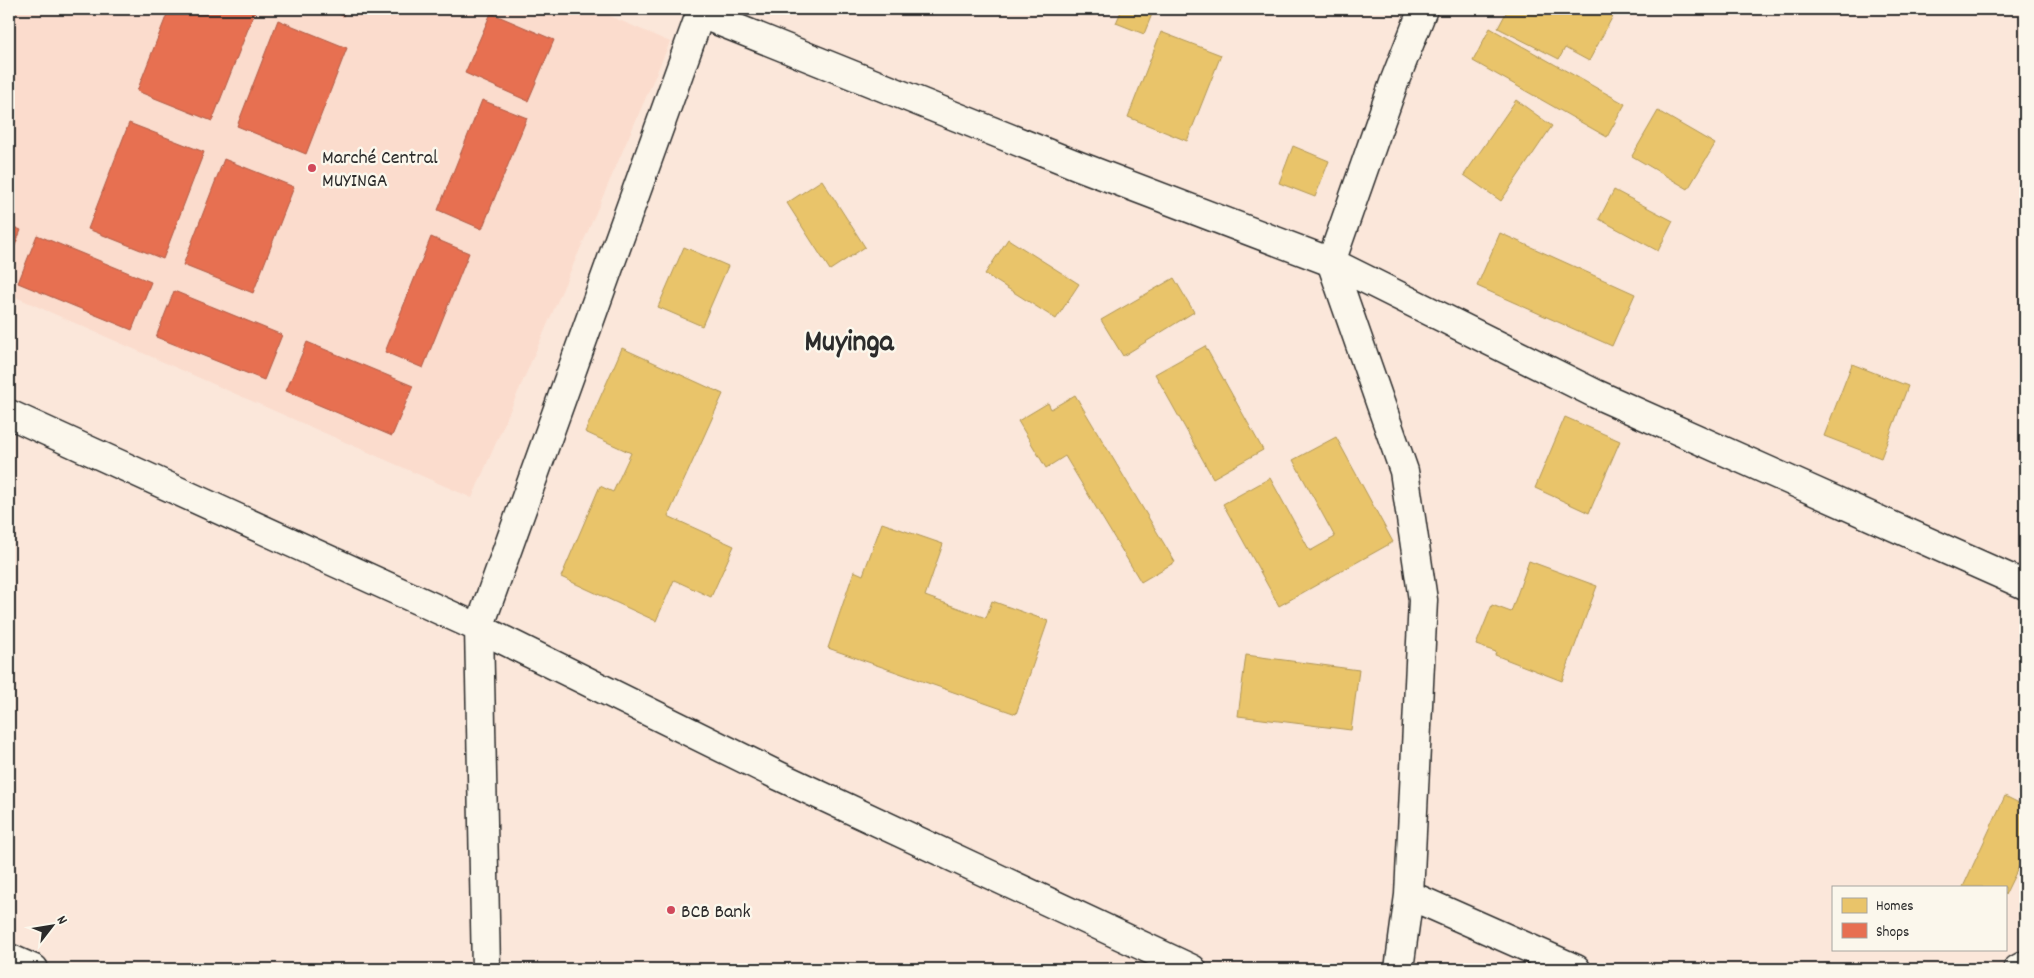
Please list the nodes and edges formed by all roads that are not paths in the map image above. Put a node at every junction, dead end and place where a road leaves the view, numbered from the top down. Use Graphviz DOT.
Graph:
graph roads {
  1 [pos="1423,9"];
  2 [pos="697,11"];
  3 [pos="1331,262"];
  4 [pos="9,414"];
  5 [pos="2025,585"];
  6 [pos="479,628"];
  7 [pos="1409,895"];
  8 [pos="9,958"];
  9 [pos="2025,965"];
  10 [pos="34,969"];
  11 [pos="486,969"];
  12 [pos="1192,969"];
  13 [pos="1399,969"];
  14 [pos="1576,969"];
  15 [pos="2018,969"];
  1 -- 3 [label="street"];
  2 -- 3 [label="street"];
  2 -- 6 [label="street"];
  3 -- 5 [label="street"];
  3 -- 7 [label="street"];
  4 -- 6 [label="street"];
  6 -- 11 [label="street"];
  6 -- 12 [label="street"];
  7 -- 13 [label="street"];
  7 -- 14 [label="street"];
  8 -- 10 [label="street"];
  9 -- 15 [label="street"];
}
